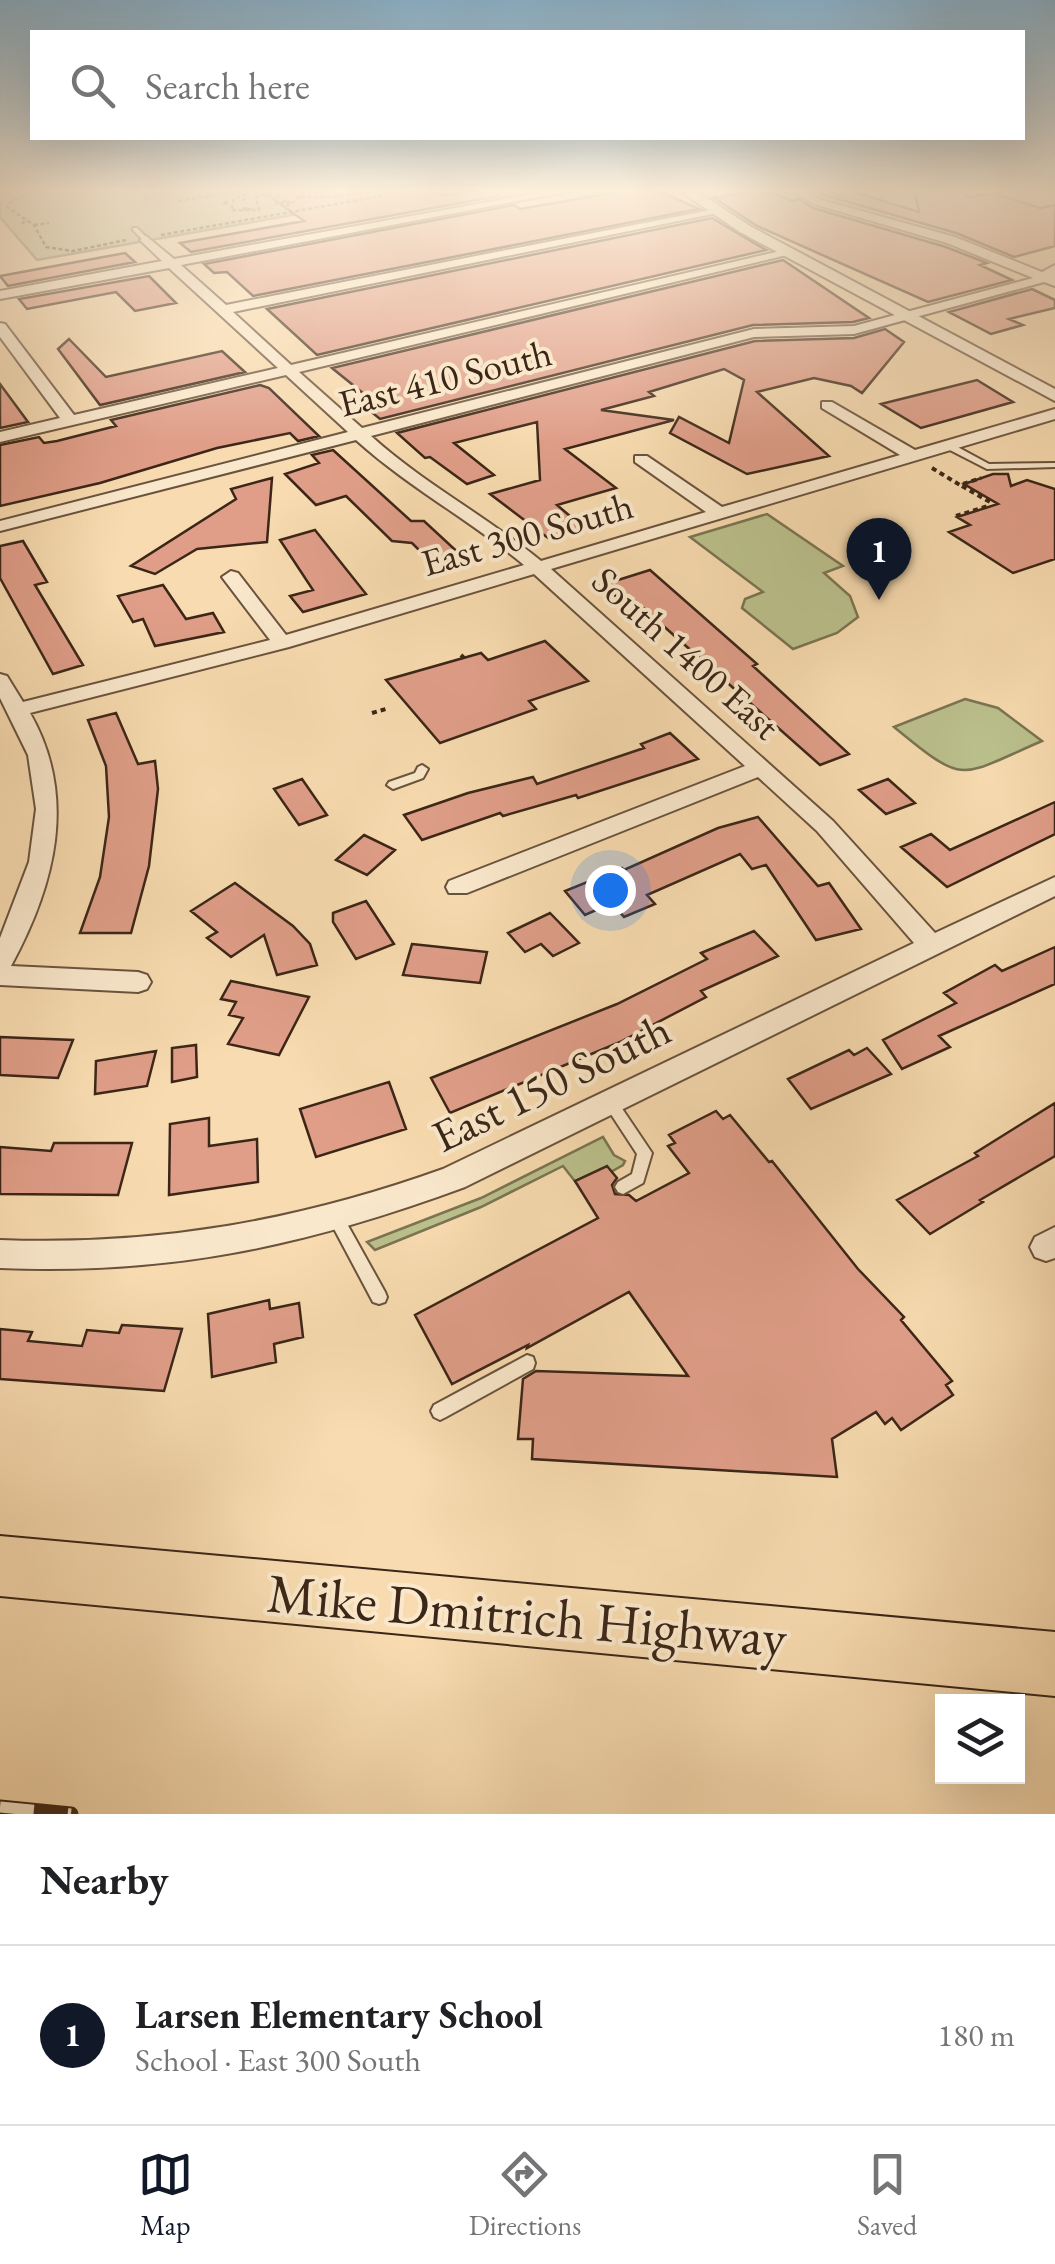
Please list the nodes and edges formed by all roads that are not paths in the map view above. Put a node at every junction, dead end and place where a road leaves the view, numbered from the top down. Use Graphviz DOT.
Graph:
graph roads {
  1 [pos="111,274"];
  2 [pos="184,274"];
  3 [pos="406,274"];
  4 [pos="699,274"];
  5 [pos="828,274"];
  6 [pos="1052,276"];
  7 [pos="0,295"];
  8 [pos="223,310"];
  9 [pos="909,316"];
  10 [pos="0,327"];
  11 [pos="286,369"];
  12 [pos="1055,396"];
  13 [pos="827,406"];
  14 [pos="1055,414"];
  15 [pos="70,421"];
  16 [pos="359,434"];
  17 [pos="0,436"];
  18 [pos="949,446"];
  19 [pos="642,459"];
  20 [pos="919,460"];
  21 [pos="1055,465"];
  22 [pos="722,514"];
  23 [pos="0,526"];
  24 [pos="537,567"];
  25 [pos="231,577"];
  26 [pos="282,643"];
  27 [pos="0,680"];
  28 [pos="16,710"];
  29 [pos="761,768"];
  30 [pos="422,769"];
  31 [pos="394,785"];
  32 [pos="1055,886"];
  33 [pos="458,887"];
  34 [pos="931,945"];
  35 [pos="0,962"];
  36 [pos="0,975"];
  37 [pos="138,982"];
  38 [pos="610,1102"];
  39 [pos="623,1187"];
  40 [pos="336,1218"];
  41 [pos="0,1254"];
  42 [pos="378,1297"];
  43 [pos="527,1363"];
  44 [pos="440,1411"];
  45 [pos="0,1566"];
  46 [pos="1055,1664"];
  1 -- 7 [label="street"];
  2 -- 8 [label="street, South 1400 East"];
  3 -- 8 [label="street"];
  4 -- 11 [label="street"];
  5 -- 9 [label="street"];
  6 -- 9 [label="street, East 410 South"];
  8 -- 11 [label="street, South 1400 East"];
  9 -- 12 [label="street"];
  9 -- 16 [label="street, East 410 South"];
  10 -- 15 [label="street"];
  11 -- 15 [label="street"];
  11 -- 16 [label="street, South 1400 East"];
  13 -- 20 [label="street"];
  14 -- 18 [label="street, East 300 South"];
  15 -- 17 [label="street"];
  16 -- 23 [label="street, East 410 South"];
  16 -- 24 [label="street, South 1400 East"];
  18 -- 20 [label="street, East 300 South"];
  18 -- 21 [label="lane"];
  19 -- 22 [label="street"];
  20 -- 22 [label="street, East 300 South"];
  22 -- 24 [label="street, East 300 South"];
  24 -- 26 [label="street, East 300 South"];
  24 -- 29 [label="street, South 1400 East"];
  25 -- 26 [label="street"];
  26 -- 28 [label="street, East 300 South"];
  27 -- 28 [label="street"];
  28 -- 35 [label="street"];
  29 -- 33 [label="street"];
  29 -- 34 [label="street, South 1400 East"];
  30 -- 31 [label="lane"];
  32 -- 34 [label="street, East 150 South"];
  34 -- 38 [label="street, East 150 South"];
  36 -- 37 [label="street"];
  38 -- 39 [label="lane"];
  38 -- 40 [label="street, East 150 South"];
  40 -- 41 [label="street, East 150 South"];
  40 -- 42 [label="lane"];
  43 -- 44 [label="lane"];
  45 -- 46 [label="highway, Mike Dmitrich Highway"];
}
